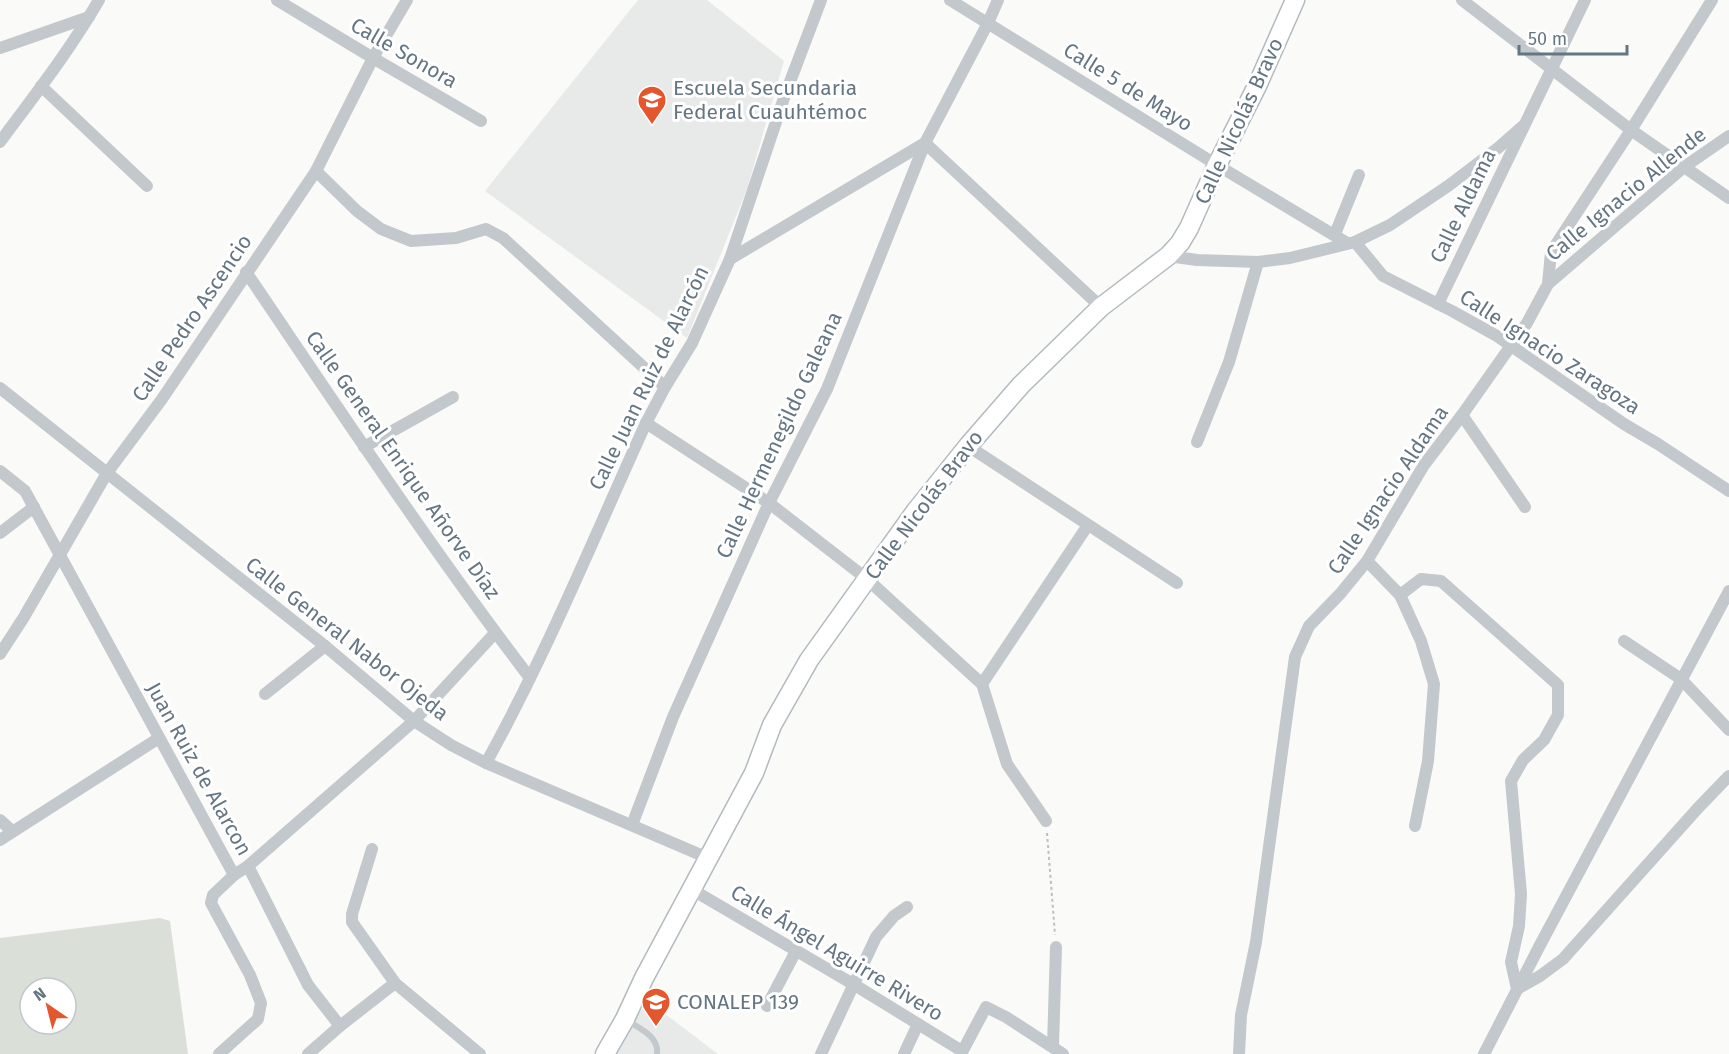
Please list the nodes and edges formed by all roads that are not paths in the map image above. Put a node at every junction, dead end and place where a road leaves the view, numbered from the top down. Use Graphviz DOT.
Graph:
graph roads {
  1 [pos="99,0"];
  2 [pos="277,0"];
  3 [pos="406,0"];
  4 [pos="821,0"];
  5 [pos="950,0"];
  6 [pos="998,0"];
  7 [pos="1295,0"];
  8 [pos="1462,0"];
  9 [pos="1585,0"];
  10 [pos="1712,0"];
  11 [pos="89,17"];
  12 [pos="988,23"];
  13 [pos="0,48"];
  14 [pos="373,58"];
  15 [pos="1551,68"];
  16 [pos="41,86"];
  17 [pos="481,121"];
  18 [pos="1524,126"];
  19 [pos="1631,130"];
  20 [pos="1729,136"];
  21 [pos="0,142"];
  22 [pos="925,143"];
  23 [pos="1217,165"];
  24 [pos="1684,167"];
  25 [pos="316,171"];
  26 [pos="1359,175"];
  27 [pos="147,186"];
  28 [pos="1729,198"];
  29 [pos="1335,234"];
  30 [pos="1351,242"];
  31 [pos="1168,256"];
  32 [pos="730,259"];
  33 [pos="1258,262"];
  34 [pos="246,272"];
  35 [pos="1548,284"];
  36 [pos="1438,304"];
  37 [pos="1101,307"];
  38 [pos="1511,346"];
  39 [pos="665,387"];
  40 [pos="0,388"];
  41 [pos="453,398"];
  42 [pos="1462,415"];
  43 [pos="646,423"];
  44 [pos="1197,442"];
  45 [pos="968,446"];
  46 [pos="364,447"];
  47 [pos="0,471"];
  48 [pos="107,473"];
  49 [pos="1729,491"];
  50 [pos="769,503"];
  51 [pos="34,507"];
  52 [pos="1525,507"];
  53 [pos="1088,525"];
  54 [pos="0,533"];
  55 [pos="60,553"];
  56 [pos="1367,561"];
  57 [pos="867,579"];
  58 [pos="1177,583"];
  59 [pos="1729,591"];
  60 [pos="1400,595"];
  61 [pos="495,633"];
  62 [pos="1624,641"];
  63 [pos="325,646"];
  64 [pos="0,654"];
  65 [pos="530,678"];
  66 [pos="1681,679"];
  67 [pos="982,684"];
  68 [pos="265,694"];
  69 [pos="414,721"];
  70 [pos="1729,730"];
  71 [pos="159,738"];
  72 [pos="486,763"];
  73 [pos="1729,776"];
  74 [pos="0,820"];
  75 [pos="1046,821"];
  76 [pos="632,825"];
  77 [pos="1415,826"];
  78 [pos="12,831"];
  79 [pos="0,840"];
  80 [pos="372,849"];
  81 [pos="708,858"];
  82 [pos="248,866"];
  83 [pos="234,875"];
  84 [pos="691,889"];
  85 [pos="907,907"];
  86 [pos="1056,946"];
  87 [pos="796,951"];
  88 [pos="395,983"];
  89 [pos="854,984"];
  90 [pos="1517,989"];
  91 [pos="766,1006"];
  92 [pos="625,1020"];
  93 [pos="918,1024"];
  94 [pos="340,1026"];
  95 [pos="1053,1046"];
  96 [pos="962,1053"];
  97 [pos="219,1054"];
  98 [pos="308,1054"];
  99 [pos="480,1054"];
  100 [pos="604,1054"];
  101 [pos="657,1054"];
  102 [pos="821,1054"];
  103 [pos="904,1054"];
  104 [pos="1063,1054"];
  105 [pos="1239,1054"];
  106 [pos="1484,1054"];
  1 -- 11 [label="street"];
  2 -- 14 [label="street, Calle Sonora"];
  3 -- 14 [label="street, Calle Pedro Ascencio"];
  4 -- 32 [label="street, Calle Juan Ruiz de Alarcón"];
  5 -- 12 [label="street, Calle 5 de Mayo"];
  6 -- 12 [label="street, Calle Hermenegildo Galeana"];
  7 -- 23 [label="street, Calle Nicolás Bravo"];
  8 -- 15 [label="street"];
  9 -- 15 [label="street, Calle Aldama"];
  10 -- 19 [label="street, Calle Ignacio Aldama"];
  11 -- 13 [label="street"];
  11 -- 16 [label="street"];
  12 -- 22 [label="street, Calle Hermenegildo Galeana"];
  12 -- 23 [label="street, Calle 5 de Mayo"];
  14 -- 17 [label="street, Calle Sonora"];
  14 -- 25 [label="street, Calle Pedro Ascencio"];
  15 -- 18 [label="street, Calle Aldama"];
  15 -- 19 [label="street"];
  16 -- 21 [label="street"];
  16 -- 27 [label="street"];
  18 -- 30 [label="street"];
  18 -- 36 [label="street, Calle Aldama"];
  19 -- 24 [label="street"];
  19 -- 35 [label="street, Calle Ignacio Aldama"];
  20 -- 24 [label="street, Calle Ignacio Allende"];
  22 -- 32 [label="street"];
  22 -- 37 [label="street"];
  22 -- 50 [label="street, Calle Hermenegildo Galeana"];
  23 -- 29 [label="street, Calle 5 de Mayo"];
  23 -- 31 [label="street, Calle Nicolás Bravo"];
  24 -- 28 [label="street"];
  24 -- 35 [label="street, Calle Ignacio Allende"];
  25 -- 34 [label="street, Calle Pedro Ascencio"];
  25 -- 39 [label="street"];
  26 -- 29 [label="street"];
  29 -- 30 [label="street, Calle 5 de Mayo"];
  30 -- 33 [label="street"];
  30 -- 36 [label="street, Calle Ignacio Zaragoza"];
  31 -- 33 [label="street"];
  31 -- 37 [label="street, Calle Nicolás Bravo"];
  32 -- 39 [label="street, Calle Juan Ruiz de Alarcón"];
  33 -- 44 [label="street"];
  34 -- 46 [label="street, Calle General Enrique Añorve Díaz"];
  34 -- 48 [label="street, Calle Pedro Ascencio"];
  35 -- 38 [label="street, Calle Ignacio Aldama"];
  36 -- 38 [label="street, Calle Ignacio Zaragoza"];
  37 -- 45 [label="street, Calle Nicolás Bravo"];
  38 -- 42 [label="street, Calle Ignacio Aldama"];
  38 -- 49 [label="street, Calle Ignacio Zaragoza"];
  39 -- 43 [label="street, Calle Juan Ruiz de Alarcón"];
  40 -- 48 [label="street, Calle General Nabor Ojeda"];
  41 -- 46 [label="street"];
  42 -- 52 [label="street"];
  42 -- 56 [label="street, Calle Ignacio Aldama"];
  43 -- 50 [label="street"];
  43 -- 65 [label="street, Calle Juan Ruiz de Alarcón"];
  45 -- 53 [label="street"];
  45 -- 57 [label="street, Calle Nicolás Bravo"];
  46 -- 61 [label="street, Calle General Enrique Añorve Díaz"];
  47 -- 51 [label="street, Juan Ruiz de Alarcon"];
  48 -- 55 [label="street, Calle Pedro Ascencio"];
  48 -- 63 [label="street, Calle General Nabor Ojeda"];
  50 -- 57 [label="street"];
  50 -- 76 [label="street, Calle Hermenegildo Galeana"];
  51 -- 54 [label="street"];
  51 -- 55 [label="street, Juan Ruiz de Alarcon"];
  53 -- 58 [label="street"];
  53 -- 67 [label="street"];
  55 -- 64 [label="street, Calle Pedro Ascencio"];
  55 -- 71 [label="street, Juan Ruiz de Alarcon"];
  56 -- 60 [label="street"];
  56 -- 105 [label="street, Calle Ignacio Aldama"];
  57 -- 67 [label="street"];
  57 -- 81 [label="street, Calle Nicolás Bravo"];
  59 -- 66 [label="street"];
  60 -- 77 [label="street"];
  60 -- 90 [label="street"];
  61 -- 65 [label="street, Calle General Enrique Añorve Díaz"];
  61 -- 69 [label="street, Juan Ruiz de Alarcon"];
  62 -- 66 [label="street"];
  63 -- 68 [label="street"];
  63 -- 69 [label="street, Calle General Nabor Ojeda"];
  65 -- 72 [label="street, Calle Juan Ruiz de Alarcón"];
  66 -- 70 [label="street"];
  66 -- 90 [label="street"];
  67 -- 75 [label="street"];
  69 -- 72 [label="street, Calle General Nabor Ojeda"];
  69 -- 82 [label="street, Juan Ruiz de Alarcon"];
  71 -- 78 [label="street"];
  71 -- 83 [label="street, Juan Ruiz de Alarcon"];
  72 -- 76 [label="street, Calle General Nabor Ojeda"];
  73 -- 90 [label="street"];
  74 -- 78 [label="street"];
  76 -- 81 [label="street, Calle General Nabor Ojeda"];
  78 -- 79 [label="street"];
  80 -- 88 [label="street"];
  81 -- 84 [label="street, Calle Nicolás Bravo"];
  82 -- 83 [label="street, Juan Ruiz de Alarcon"];
  82 -- 94 [label="street"];
  83 -- 97 [label="street"];
  84 -- 87 [label="street, Calle Ángel Aguirre Rivero"];
  84 -- 92 [label="street, Calle Nicolás Bravo"];
  85 -- 89 [label="street"];
  86 -- 95 [label="street"];
  87 -- 89 [label="street, Calle Ángel Aguirre Rivero"];
  87 -- 91 [label="street"];
  88 -- 94 [label="street"];
  88 -- 99 [label="street"];
  89 -- 93 [label="street, Calle Ángel Aguirre Rivero"];
  89 -- 102 [label="street"];
  90 -- 106 [label="street"];
  92 -- 100 [label="street, Calle Nicolás Bravo"];
  92 -- 101 [label="lane"];
  93 -- 96 [label="street, Calle Ángel Aguirre Rivero"];
  93 -- 103 [label="street"];
  94 -- 98 [label="street"];
  95 -- 96 [label="street"];
  95 -- 104 [label="street"];
}
